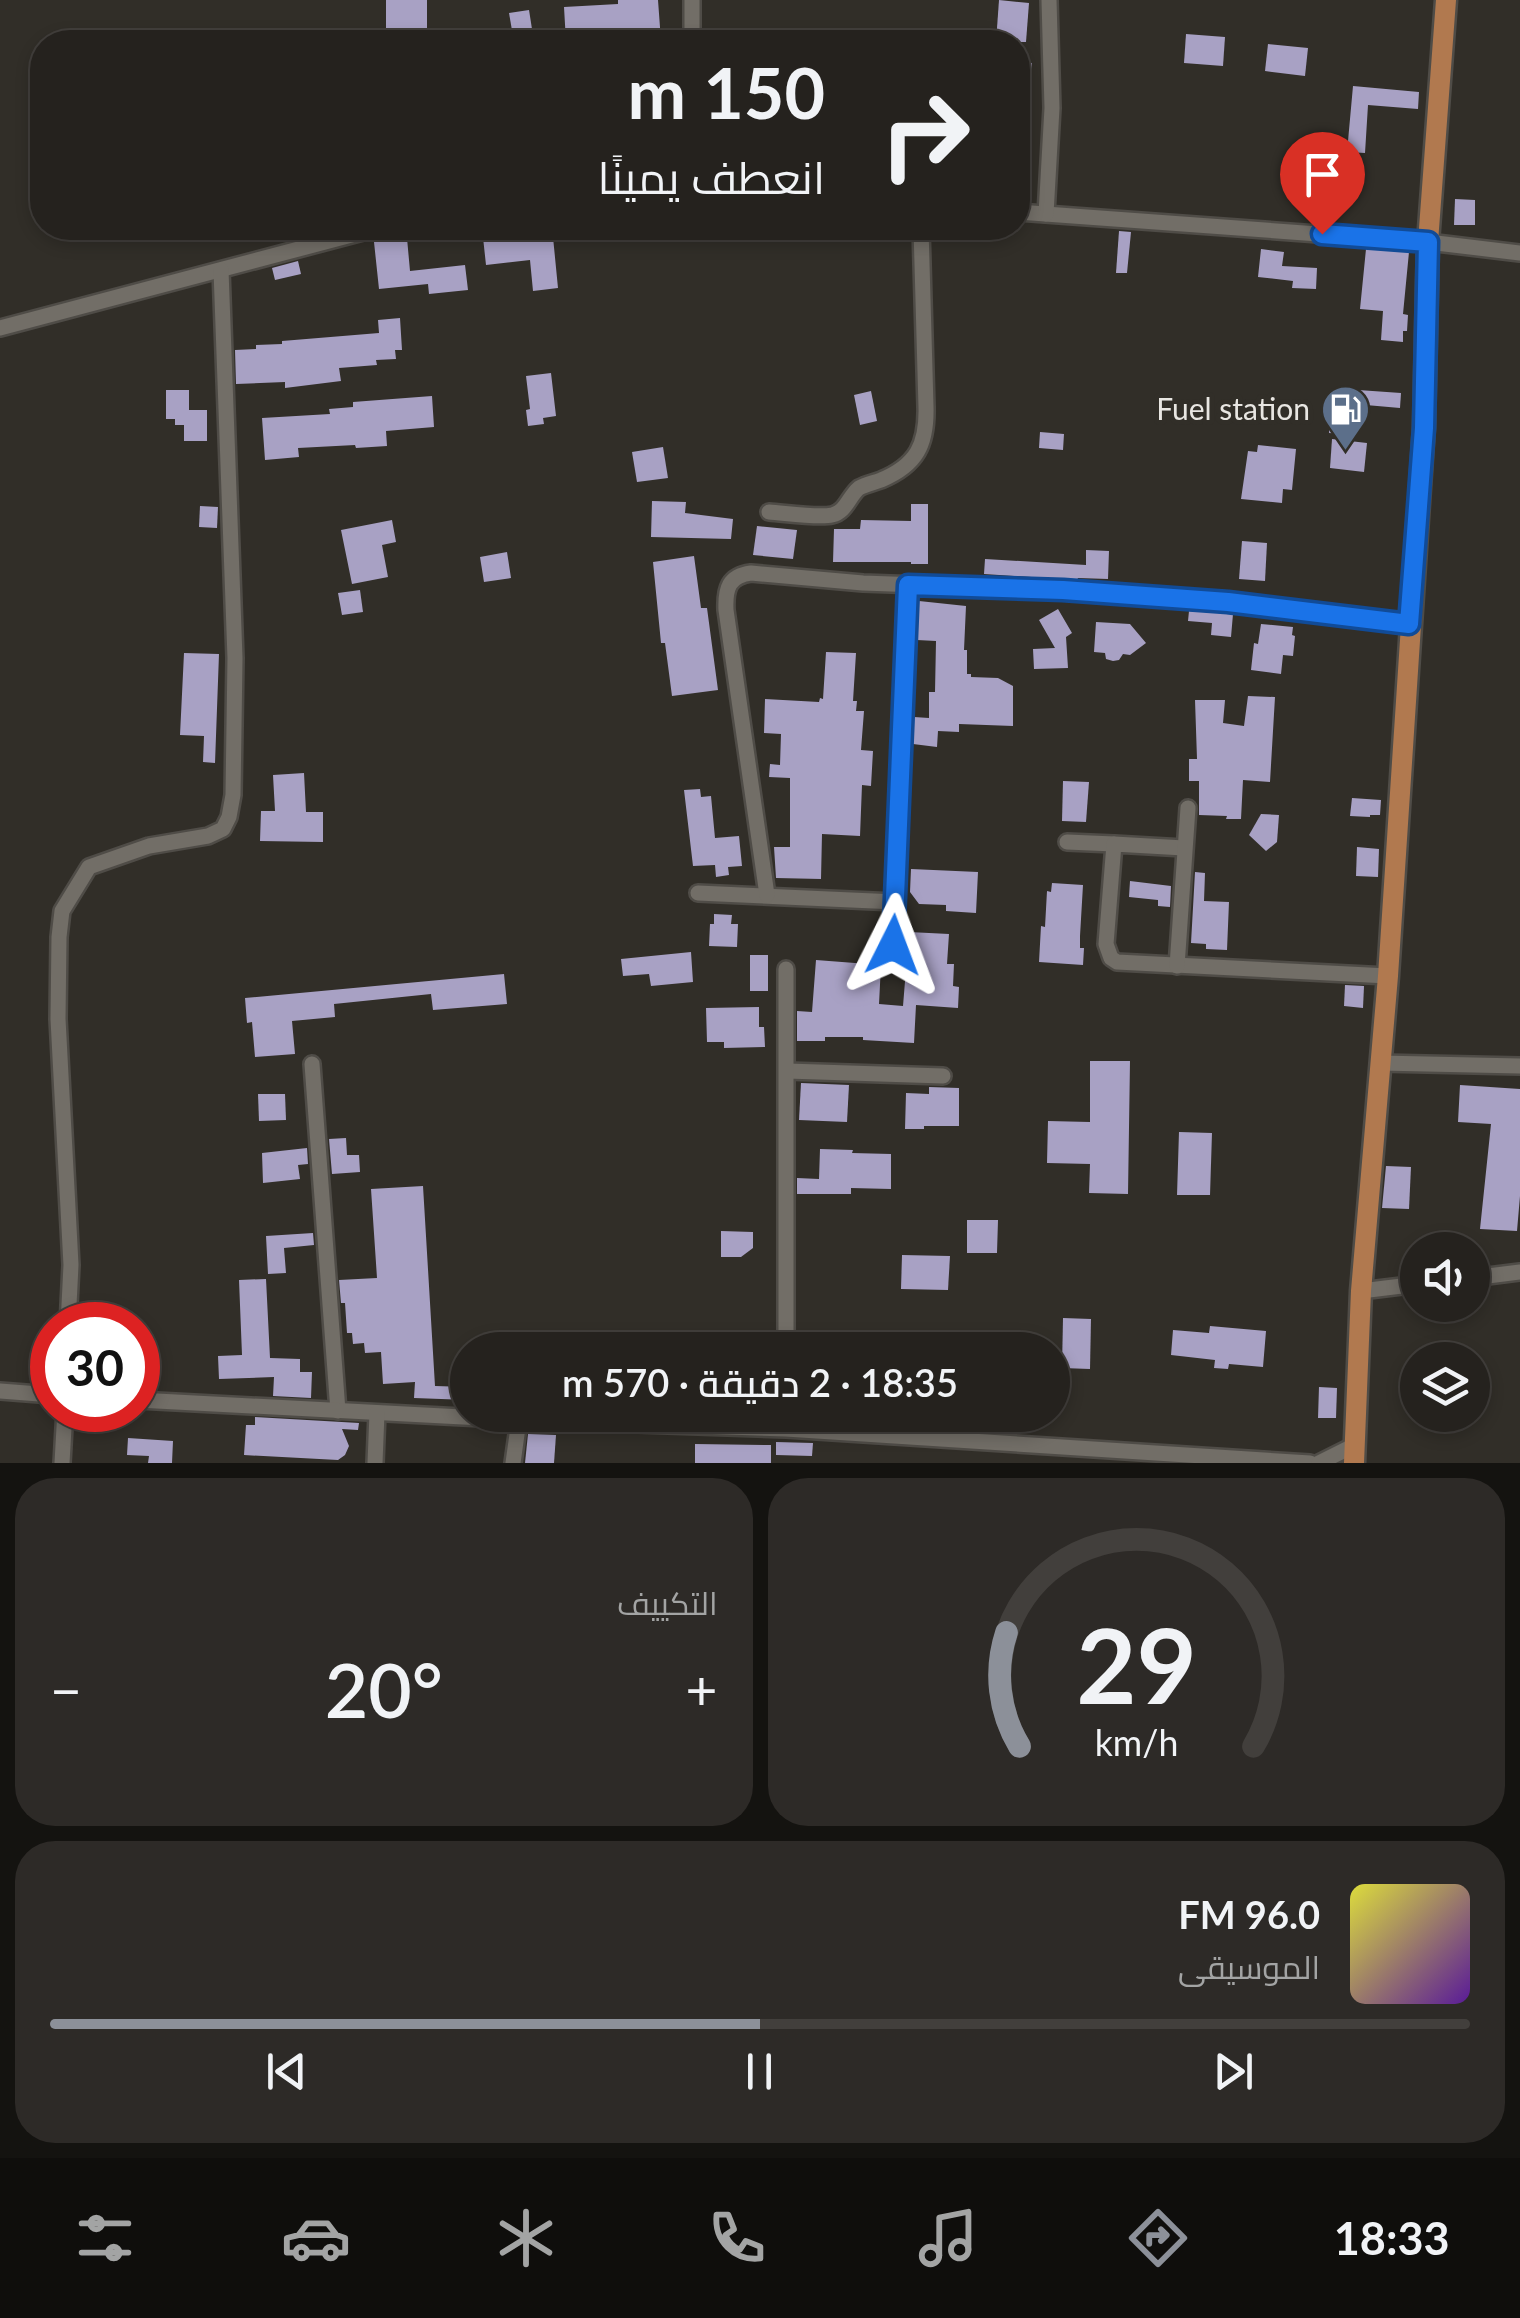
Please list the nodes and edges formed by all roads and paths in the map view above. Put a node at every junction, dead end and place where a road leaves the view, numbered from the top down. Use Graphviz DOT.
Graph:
graph roads {
  1 [pos="692,0"];
  2 [pos="1049,0"];
  3 [pos="1446,0"];
  4 [pos="692,30"];
  5 [pos="1030,213"];
  6 [pos="1046,214"];
  7 [pos="333,240"];
  8 [pos="921,240"];
  9 [pos="1428,242"];
  10 [pos="1520,253"];
  11 [pos="221,270"];
  12 [pos="0,328"];
  13 [pos="769,512"];
  14 [pos="908,585"];
  15 [pos="1409,624"];
  16 [pos="1188,808"];
  17 [pos="1066,842"];
  18 [pos="1114,844"];
  19 [pos="1184,848"];
  20 [pos="698,894"];
  21 [pos="768,895"];
  22 [pos="896,902"];
  23 [pos="893,945"];
  24 [pos="1177,966"];
  25 [pos="786,969"];
  26 [pos="1388,976"];
  27 [pos="1380,1063"];
  28 [pos="312,1064"];
  29 [pos="1520,1066"];
  30 [pos="787,1071"];
  31 [pos="942,1076"];
  32 [pos="1520,1272"];
  33 [pos="1490,1276"];
  34 [pos="1400,1286"];
  35 [pos="1361,1291"];
  36 [pos="69,1302"];
  37 [pos="786,1332"];
  38 [pos="0,1391"];
  39 [pos="30,1393"];
  40 [pos="160,1401"];
  41 [pos="338,1411"];
  42 [pos="377,1414"];
  43 [pos="450,1417"];
  44 [pos="64,1432"];
  45 [pos="517,1432"];
  46 [pos="914,1432"];
  47 [pos="1355,1454"];
  48 [pos="62,1463"];
  49 [pos="374,1463"];
  50 [pos="513,1463"];
  51 [pos="1310,1463"];
  52 [pos="1319,1463"];
  1 -- 4 [label="street"];
  2 -- 6 [label="street"];
  3 -- 9 [label="main road"];
  5 -- 6 [label="street"];
  6 -- 9 [label="street"];
  7 -- 11 [label="street"];
  8 -- 13 [label="street"];
  9 -- 10 [label="street"];
  9 -- 15 [label="main road"];
  11 -- 12 [label="street"];
  11 -- 36 [label="street"];
  14 -- 15 [label="street"];
  14 -- 21 [label="street"];
  14 -- 22 [label="street"];
  15 -- 26 [label="main road"];
  16 -- 19 [label="street"];
  17 -- 18 [label="street"];
  18 -- 19 [label="street"];
  18 -- 24 [label="street"];
  19 -- 24 [label="street"];
  20 -- 21 [label="street"];
  21 -- 22 [label="street"];
  22 -- 23 [label="street"];
  24 -- 26 [label="street"];
  25 -- 30 [label="street"];
  26 -- 27 [label="main road"];
  27 -- 29 [label="street"];
  27 -- 35 [label="main road"];
  28 -- 41 [label="street"];
  30 -- 31 [label="street"];
  30 -- 37 [label="street"];
  32 -- 33 [label="street"];
  34 -- 35 [label="street"];
  35 -- 47 [label="main road"];
  38 -- 39 [label="street"];
  40 -- 41 [label="street"];
  41 -- 42 [label="street"];
  42 -- 43 [label="street"];
  42 -- 49 [label="street"];
  44 -- 48 [label="street"];
  45 -- 50 [label="street"];
  46 -- 51 [label="street"];
  47 -- 52 [label="street"];
}
